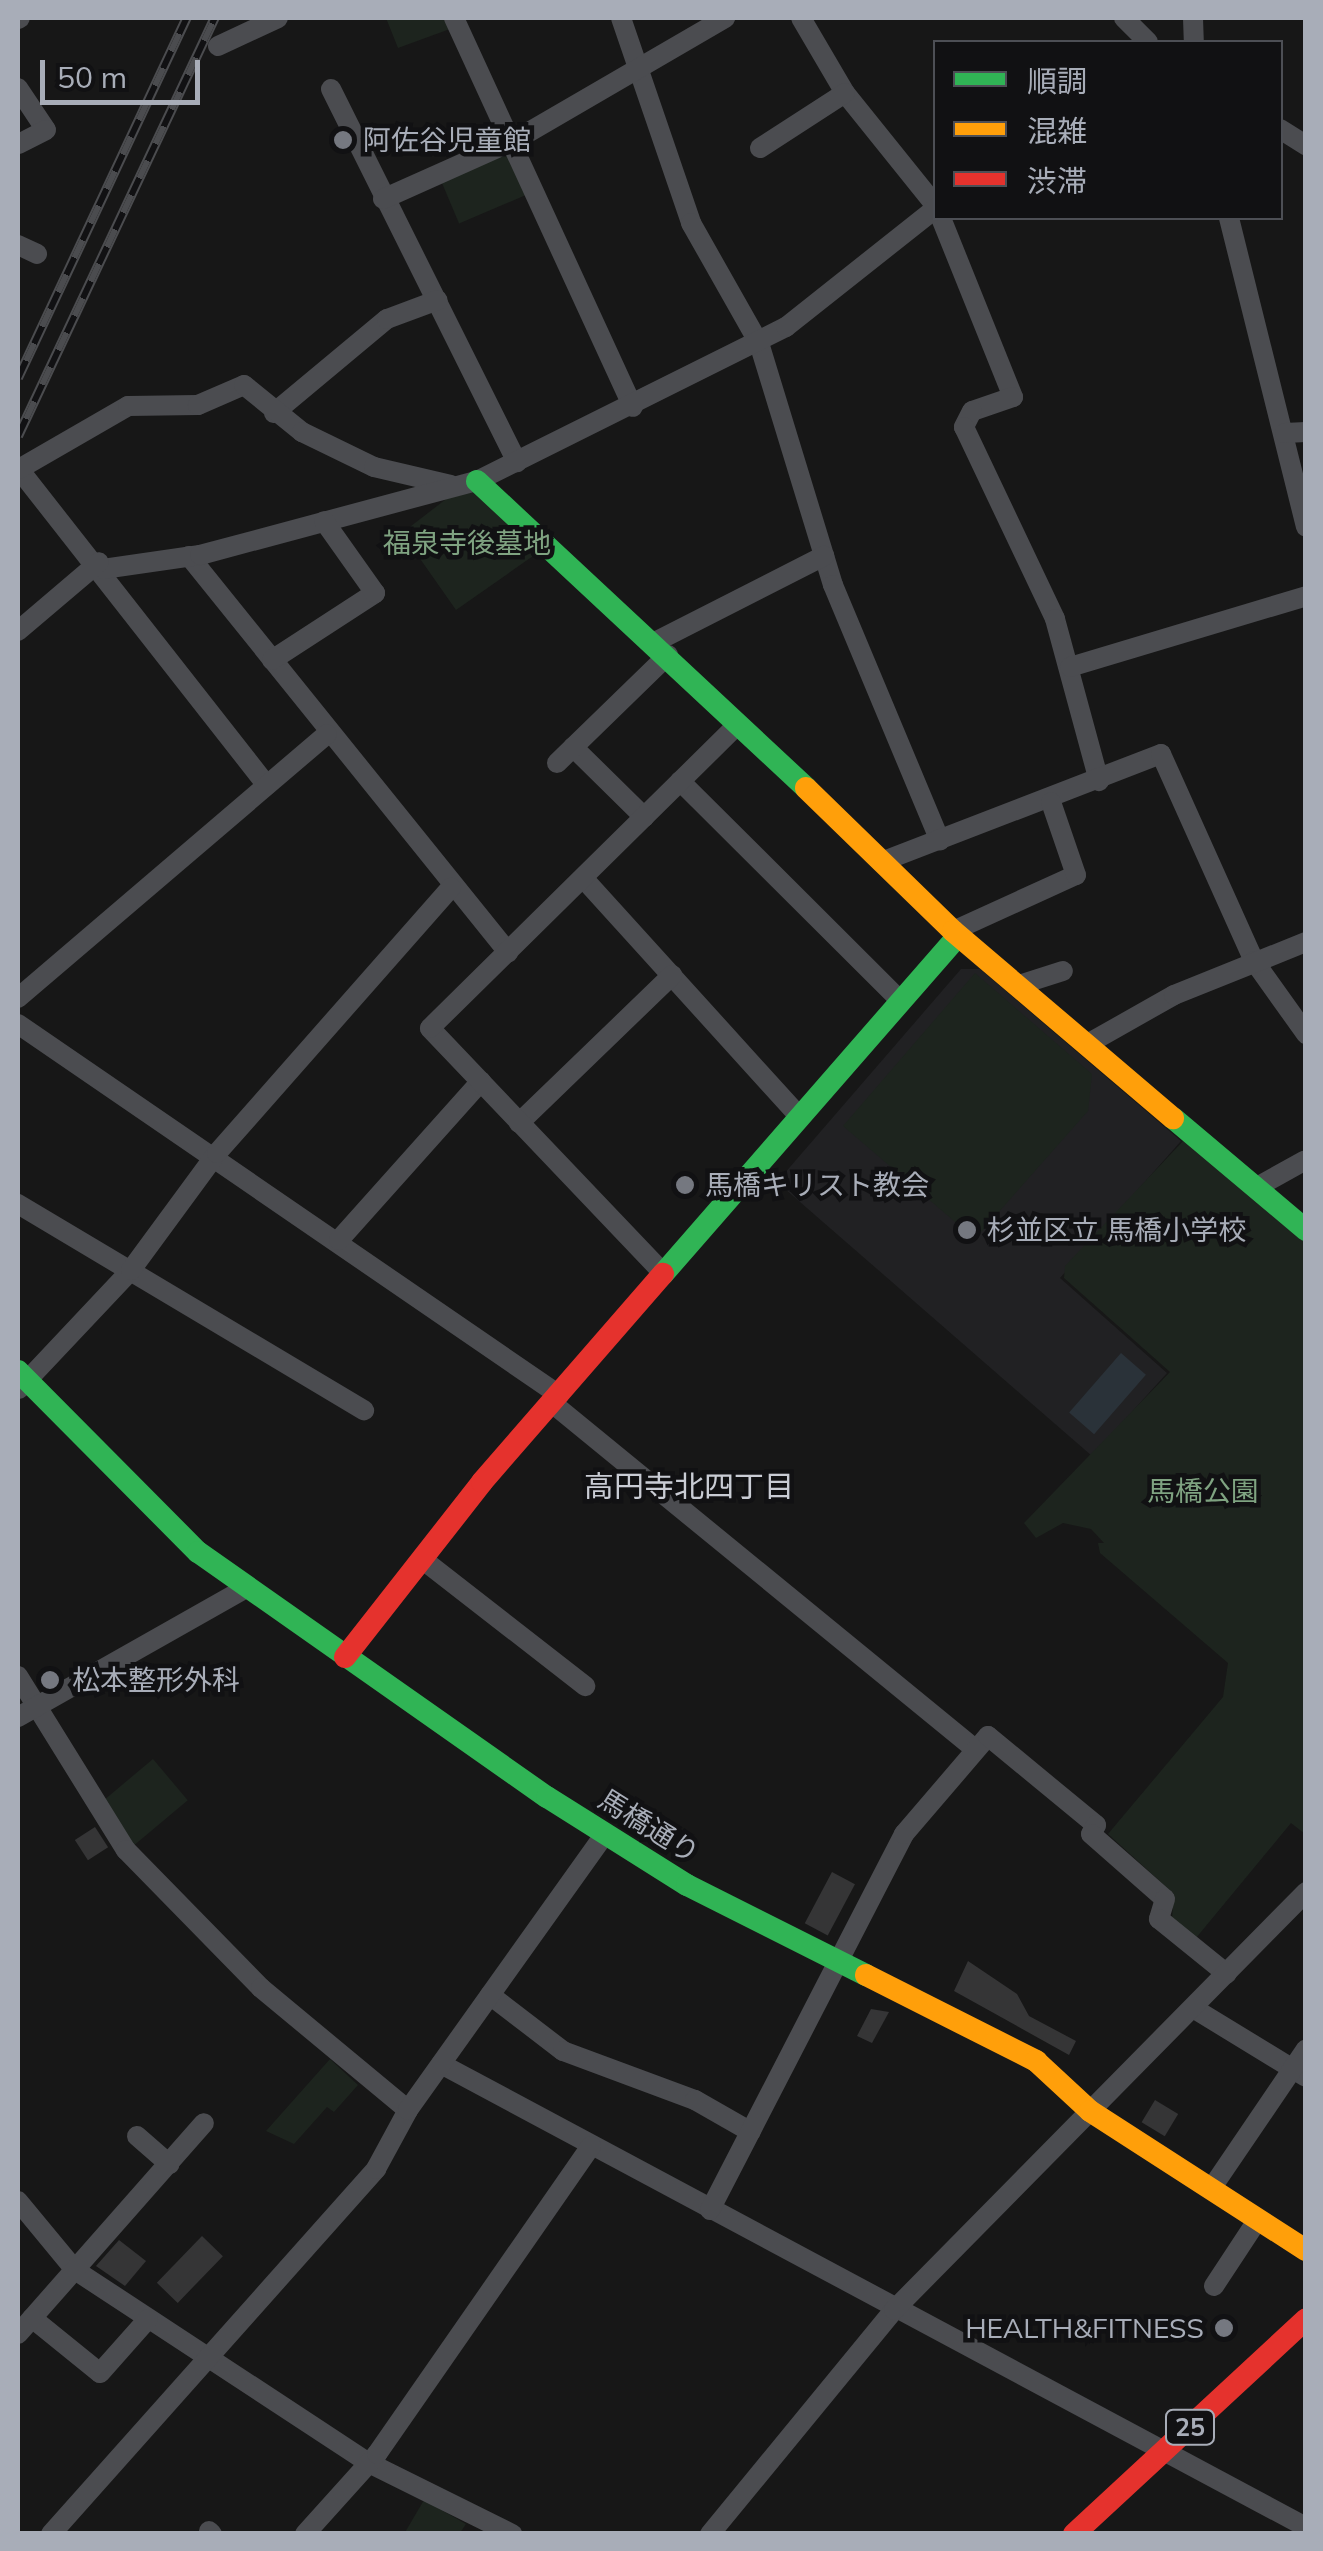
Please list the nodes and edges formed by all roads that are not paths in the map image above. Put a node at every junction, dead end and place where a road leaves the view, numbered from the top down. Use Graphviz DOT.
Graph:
graph roads {
  1 [pos="278,18"];
  2 [pos="454,18"];
  3 [pos="621,18"];
  4 [pos="725,18"];
  5 [pos="802,18"];
  6 [pos="1124,18"];
  7 [pos="1146,40"];
  8 [pos="218,46"];
  9 [pos="638,67"];
  10 [pos="18,88"];
  11 [pos="331,89"];
  12 [pos="845,93"];
  13 [pos="1283,131"];
  14 [pos="516,140"];
  15 [pos="18,144"];
  16 [pos="1306,145"];
  17 [pos="760,148"];
  18 [pos="383,199"];
  19 [pos="933,203"];
  20 [pos="933,210"];
  21 [pos="942,220"];
  22 [pos="1230,220"];
  23 [pos="438,300"];
  24 [pos="759,342"];
  25 [pos="634,407"];
  26 [pos="274,413"];
  27 [pos="1295,432"];
  28 [pos="517,462"];
  29 [pos="18,469"];
  30 [pos="477,481"];
  31 [pos="451,484"];
  32 [pos="324,521"];
  33 [pos="1306,527"];
  34 [pos="189,556"];
  35 [pos="824,556"];
  36 [pos="101,566"];
  37 [pos="1306,596"];
  38 [pos="18,632"];
  39 [pos="662,648"];
  40 [pos="272,660"];
  41 [pos="1070,668"];
  42 [pos="738,724"];
  43 [pos="327,734"];
  44 [pos="574,747"];
  45 [pos="557,764"];
  46 [pos="680,781"];
  47 [pos="1099,781"];
  48 [pos="267,785"];
  49 [pos="1052,802"];
  50 [pos="644,817"];
  51 [pos="940,841"];
  52 [pos="881,862"];
  53 [pos="584,879"];
  54 [pos="451,888"];
  55 [pos="955,934"];
  56 [pos="1306,942"];
  57 [pos="508,952"];
  58 [pos="1254,961"];
  59 [pos="1064,971"];
  60 [pos="672,974"];
  61 [pos="1019,984"];
  62 [pos="18,998"];
  63 [pos="901,1001"];
  64 [pos="18,1024"];
  65 [pos="1306,1034"];
  66 [pos="1091,1042"];
  67 [pos="481,1081"];
  68 [pos="799,1116"];
  69 [pos="520,1122"];
  70 [pos="217,1153"];
  71 [pos="1304,1161"];
  72 [pos="1257,1188"];
  73 [pos="18,1204"];
  74 [pos="1306,1230"];
  75 [pos="339,1240"];
  76 [pos="131,1270"];
  77 [pos="664,1273"];
  78 [pos="21,1381"];
  79 [pos="555,1399"];
  80 [pos="364,1410"];
  81 [pos="422,1559"];
  82 [pos="246,1588"];
  83 [pos="345,1657"];
  84 [pos="18,1676"];
  85 [pos="585,1686"];
  86 [pos="26,1712"];
  87 [pos="975,1749"];
  88 [pos="604,1835"];
  89 [pos="1306,1892"];
  90 [pos="835,1959"];
  91 [pos="1226,1974"];
  92 [pos="490,1995"];
  93 [pos="1193,2008"];
  94 [pos="1306,2049"];
  95 [pos="440,2064"];
  96 [pos="1299,2073"];
  97 [pos="408,2110"];
  98 [pos="1090,2111"];
  99 [pos="204,2123"];
  100 [pos="751,2132"];
  101 [pos="137,2136"];
  102 [pos="591,2146"];
  103 [pos="169,2164"];
  104 [pos="1211,2189"];
  105 [pos="18,2201"];
  106 [pos="710,2210"];
  107 [pos="1258,2219"];
  108 [pos="1306,2250"];
  109 [pos="76,2270"];
  110 [pos="1214,2286"];
  111 [pos="894,2310"];
  112 [pos="148,2318"];
  113 [pos="1306,2319"];
  114 [pos="25,2326"];
  115 [pos="209,2360"];
  116 [pos="1164,2452"];
  117 [pos="369,2463"];
  118 [pos="1306,2526"];
  119 [pos="52,2534"];
  120 [pos="305,2534"];
  121 [pos="512,2534"];
  122 [pos="710,2534"];
  123 [pos="1074,2534"];
  1 -- 8 [label="street"];
  2 -- 14 [label="street"];
  3 -- 9 [label="street"];
  4 -- 9 [label="street"];
  5 -- 12 [label="street"];
  6 -- 7 [label="street"];
  9 -- 14 [label="street"];
  9 -- 24 [label="street"];
  10 -- 15 [label="street"];
  11 -- 18 [label="street"];
  12 -- 17 [label="street"];
  12 -- 19 [label="street"];
  13 -- 16 [label="street"];
  14 -- 18 [label="street"];
  14 -- 25 [label="street"];
  18 -- 23 [label="street"];
  20 -- 24 [label="street"];
  21 -- 41 [label="street"];
  22 -- 27 [label="street"];
  23 -- 26 [label="street"];
  23 -- 28 [label="street"];
  24 -- 25 [label="street"];
  24 -- 35 [label="street"];
  25 -- 28 [label="street"];
  26 -- 29 [label="street"];
  26 -- 31 [label="street"];
  27 -- 33 [label="street"];
  28 -- 30 [label="street"];
  29 -- 36 [label="street"];
  30 -- 31 [label="street"];
  30 -- 39 [label="street"];
  31 -- 32 [label="street"];
  32 -- 34 [label="street"];
  32 -- 40 [label="street"];
  34 -- 36 [label="street"];
  34 -- 40 [label="street"];
  35 -- 39 [label="street"];
  35 -- 51 [label="street"];
  36 -- 38 [label="street"];
  36 -- 48 [label="street"];
  37 -- 41 [label="street"];
  39 -- 42 [label="street"];
  39 -- 44 [label="street"];
  40 -- 43 [label="street"];
  41 -- 47 [label="street"];
  42 -- 46 [label="street"];
  42 -- 52 [label="street"];
  43 -- 48 [label="street"];
  43 -- 54 [label="street"];
  44 -- 45 [label="street"];
  44 -- 50 [label="street"];
  46 -- 50 [label="street"];
  46 -- 63 [label="street"];
  47 -- 49 [label="street"];
  47 -- 58 [label="street"];
  48 -- 62 [label="street"];
  49 -- 51 [label="street"];
  49 -- 55 [label="street"];
  50 -- 53 [label="street"];
  51 -- 52 [label="street"];
  52 -- 55 [label="street"];
  53 -- 57 [label="street"];
  53 -- 60 [label="street"];
  54 -- 57 [label="street"];
  54 -- 70 [label="street"];
  55 -- 61 [label="street"];
  55 -- 63 [label="street"];
  56 -- 58 [label="street"];
  57 -- 67 [label="street"];
  58 -- 65 [label="street"];
  58 -- 66 [label="street"];
  59 -- 61 [label="street"];
  60 -- 68 [label="street"];
  60 -- 69 [label="street"];
  61 -- 66 [label="street"];
  63 -- 68 [label="street"];
  64 -- 70 [label="street"];
  66 -- 72 [label="street"];
  67 -- 69 [label="street"];
  67 -- 75 [label="street"];
  68 -- 77 [label="street"];
  69 -- 77 [label="street"];
  70 -- 75 [label="street"];
  70 -- 76 [label="street"];
  71 -- 72 [label="street"];
  72 -- 74 [label="street"];
  73 -- 76 [label="street"];
  75 -- 79 [label="street"];
  76 -- 78 [label="street"];
  76 -- 80 [label="street"];
  77 -- 79 [label="street"];
  78 -- 82 [label="street, 馬橋通り"];
  79 -- 81 [label="street"];
  79 -- 87 [label="street"];
  81 -- 83 [label="street"];
  81 -- 85 [label="street"];
  82 -- 83 [label="street, 馬橋通り"];
  82 -- 86 [label="street"];
  83 -- 88 [label="street, 馬橋通り"];
  84 -- 86 [label="street"];
  86 -- 97 [label="street"];
  87 -- 90 [label="street"];
  87 -- 91 [label="street"];
  88 -- 90 [label="street, 馬橋通り"];
  88 -- 92 [label="street"];
  89 -- 91 [label="street"];
  90 -- 98 [label="street, 馬橋通り"];
  90 -- 100 [label="street"];
  91 -- 93 [label="street"];
  92 -- 95 [label="street"];
  92 -- 100 [label="street"];
  93 -- 96 [label="street"];
  93 -- 98 [label="street"];
  94 -- 96 [label="street"];
  95 -- 97 [label="street"];
  95 -- 102 [label="street"];
  96 -- 104 [label="street"];
  97 -- 115 [label="street"];
  98 -- 104 [label="street, 馬橋通り"];
  98 -- 111 [label="street"];
  99 -- 103 [label="street"];
  100 -- 106 [label="street"];
  101 -- 103 [label="street"];
  102 -- 106 [label="street"];
  102 -- 117 [label="street"];
  103 -- 109 [label="street"];
  104 -- 107 [label="street, 馬橋通り"];
  105 -- 109 [label="street"];
  106 -- 111 [label="street"];
  107 -- 108 [label="street, 馬橋通り"];
  107 -- 110 [label="street"];
  109 -- 112 [label="street"];
  109 -- 114 [label="street"];
  111 -- 116 [label="street"];
  111 -- 122 [label="street"];
  112 -- 114 [label="street"];
  112 -- 115 [label="street"];
  113 -- 116 [label="street, 25"];
  115 -- 117 [label="street"];
  115 -- 119 [label="street"];
  116 -- 118 [label="street"];
  116 -- 123 [label="street, 25"];
  117 -- 120 [label="street"];
  117 -- 121 [label="street"];
}
